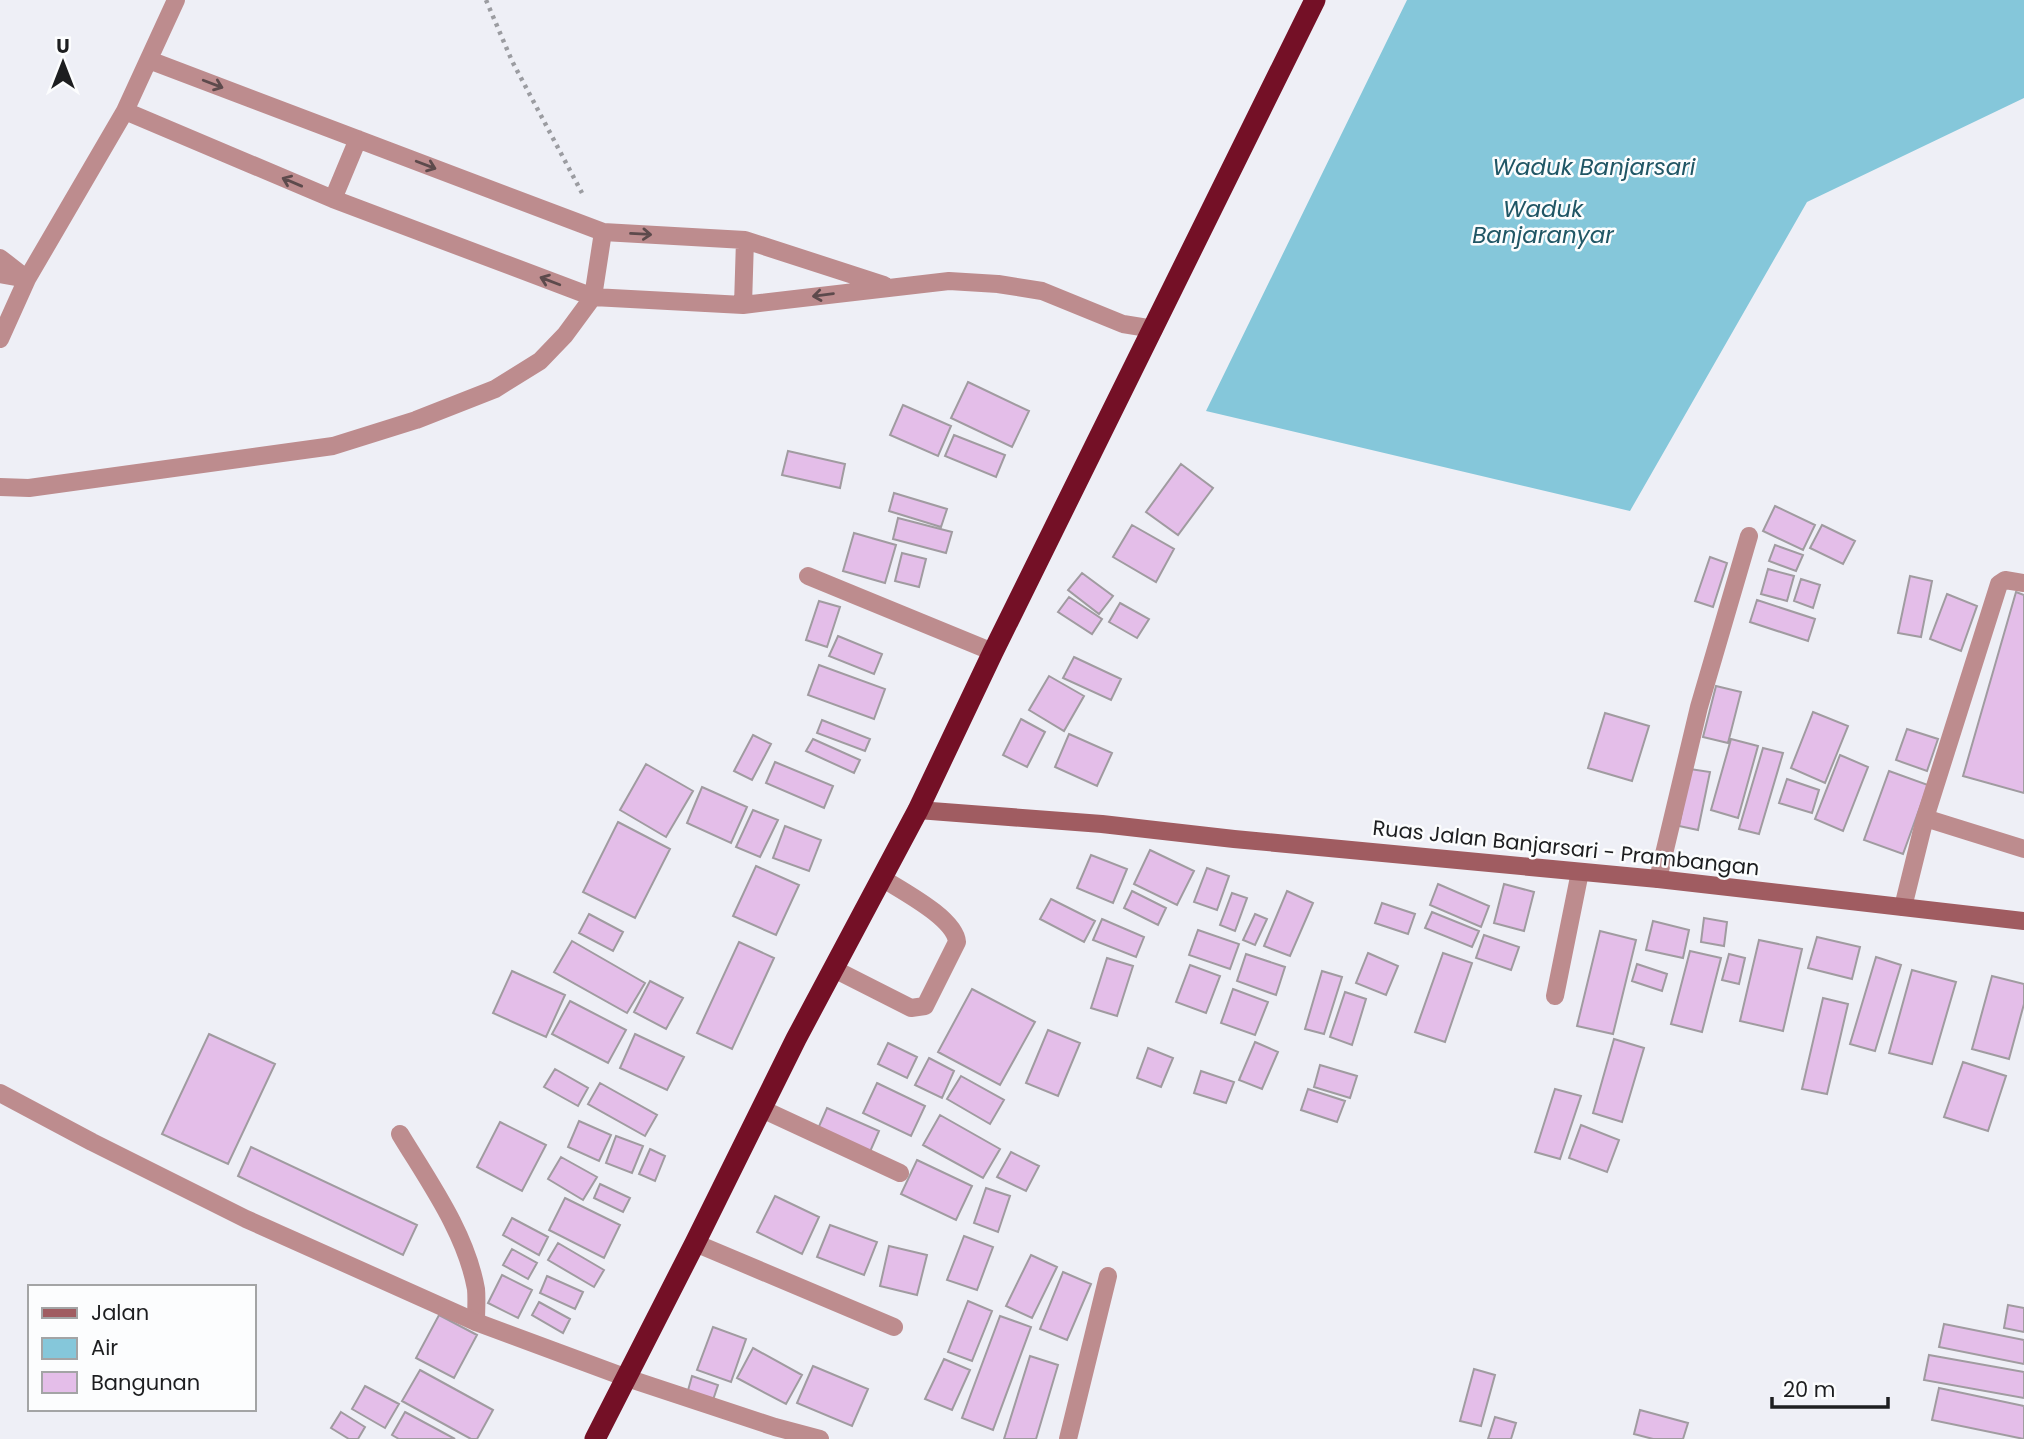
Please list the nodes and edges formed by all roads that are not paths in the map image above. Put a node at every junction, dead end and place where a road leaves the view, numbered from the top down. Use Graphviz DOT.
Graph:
graph roads {
  1 [pos="176,0"];
  2 [pos="1315,0"];
  3 [pos="149,60"];
  4 [pos="125,111"];
  5 [pos="358,139"];
  6 [pos="332,199"];
  7 [pos="603,232"];
  8 [pos="745,240"];
  9 [pos="0,258"];
  10 [pos="0,274"];
  11 [pos="27,279"];
  12 [pos="891,287"];
  13 [pos="593,297"];
  14 [pos="743,305"];
  15 [pos="1154,329"];
  16 [pos="0,339"];
  17 [pos="0,487"];
  18 [pos="1749,536"];
  19 [pos="808,576"];
  20 [pos="2024,583"];
  21 [pos="993,652"];
  22 [pos="918,810"];
  23 [pos="1925,818"];
  24 [pos="2024,849"];
  25 [pos="1580,872"];
  26 [pos="882,878"];
  27 [pos="1658,879"];
  28 [pos="1903,906"];
  29 [pos="2024,921"];
  30 [pos="834,968"];
  31 [pos="1555,996"];
  32 [pos="0,1093"];
  33 [pos="762,1109"];
  34 [pos="400,1134"];
  35 [pos="900,1173"];
  36 [pos="695,1243"];
  37 [pos="1108,1276"];
  38 [pos="476,1322"];
  39 [pos="894,1327"];
  40 [pos="626,1378"];
  41 [pos="595,1439"];
  42 [pos="820,1439"];
  43 [pos="1068,1439"];
  1 -- 3 [label="street"];
  2 -- 15 [label="highway"];
  3 -- 4 [label="street"];
  3 -- 5 [label="street, one-way"];
  6 -- 4 [label="street, one-way"];
  4 -- 11 [label="street"];
  5 -- 6 [label="street"];
  5 -- 7 [label="street, one-way"];
  13 -- 6 [label="street, one-way"];
  7 -- 8 [label="street, one-way"];
  7 -- 13 [label="street"];
  8 -- 12 [label="street"];
  8 -- 14 [label="street"];
  9 -- 11 [label="street"];
  10 -- 11 [label="street"];
  11 -- 16 [label="street"];
  12 -- 14 [label="street, one-way"];
  12 -- 15 [label="street"];
  13 -- 14 [label="street"];
  13 -- 17 [label="street"];
  15 -- 21 [label="highway"];
  18 -- 27 [label="street"];
  19 -- 21 [label="street"];
  20 -- 23 [label="street"];
  21 -- 22 [label="highway"];
  22 -- 25 [label="main road, Ruas Jalan Banjarsari - Prambangan"];
  22 -- 26 [label="highway"];
  23 -- 24 [label="street"];
  23 -- 28 [label="street"];
  25 -- 27 [label="main road, Ruas Jalan Banjarsari - Prambangan"];
  25 -- 31 [label="street"];
  26 -- 30 [label="highway"];
  26 -- 30 [label="street"];
  27 -- 28 [label="main road, Ruas Jalan Banjarsari - Prambangan"];
  28 -- 29 [label="main road, Ruas Jalan Banjarsari - Prambangan"];
  30 -- 33 [label="highway"];
  32 -- 38 [label="street"];
  33 -- 35 [label="street"];
  33 -- 36 [label="highway"];
  34 -- 38 [label="street"];
  36 -- 39 [label="street"];
  36 -- 40 [label="highway"];
  37 -- 43 [label="street"];
  38 -- 40 [label="street"];
  40 -- 41 [label="highway"];
  40 -- 42 [label="street"];
}
